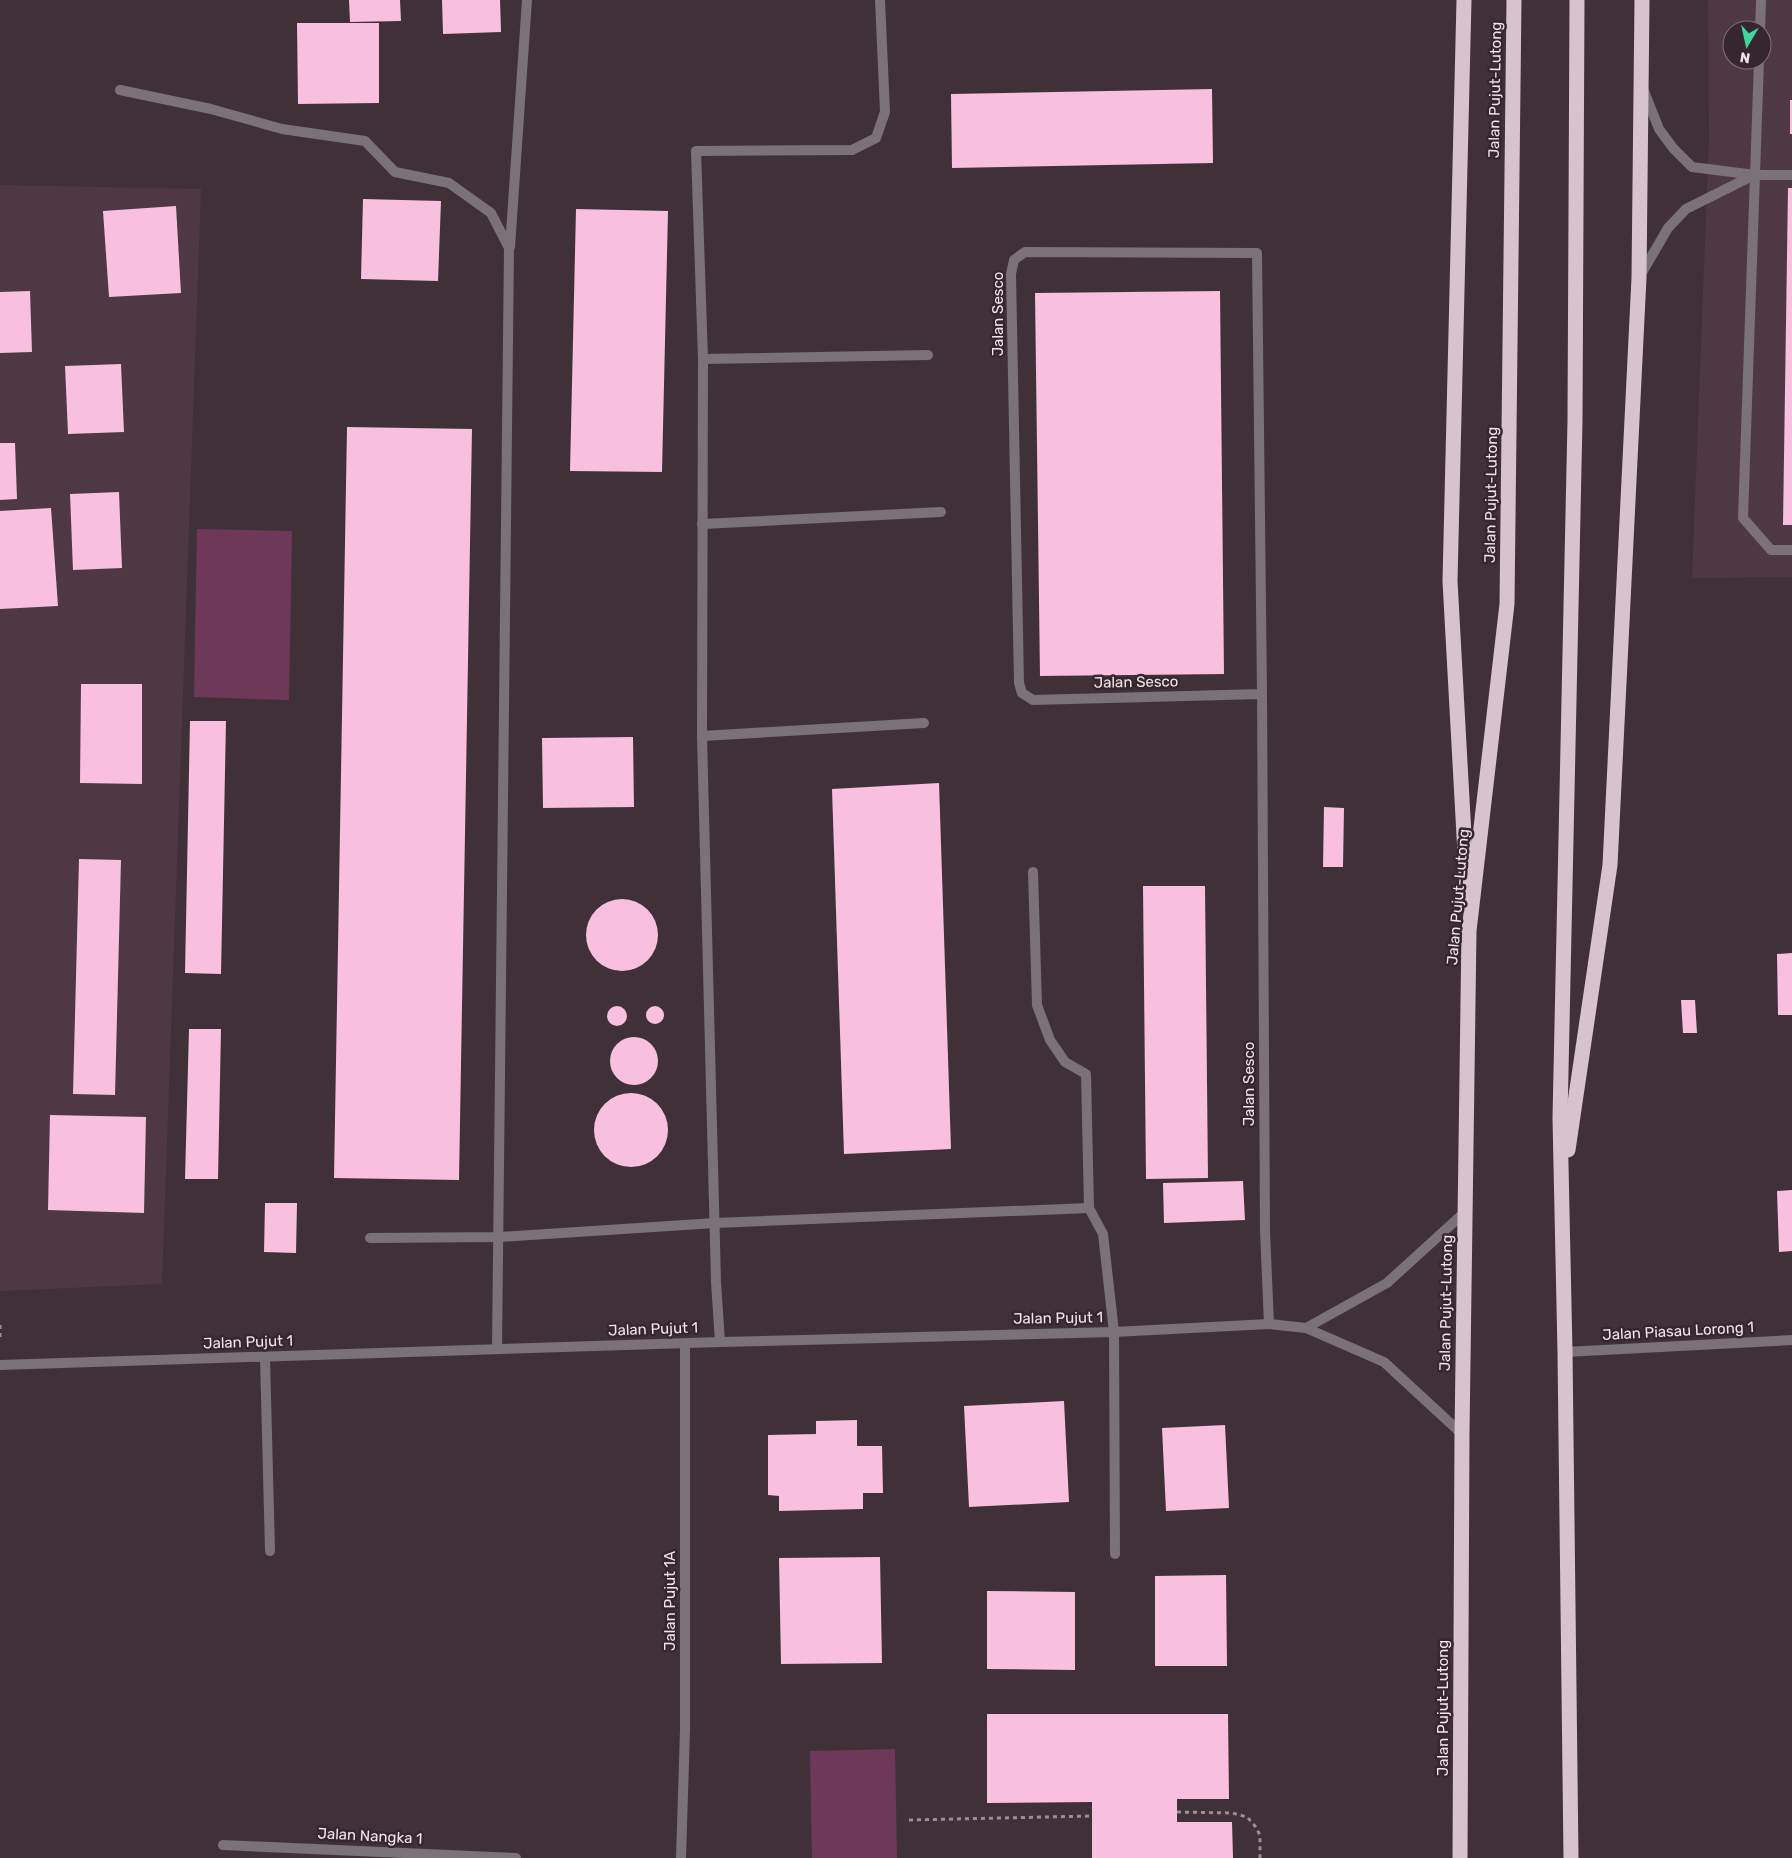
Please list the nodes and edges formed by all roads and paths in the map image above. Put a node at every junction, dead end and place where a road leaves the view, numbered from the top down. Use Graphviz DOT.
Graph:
graph roads {
  1 [pos="527,0"];
  2 [pos="880,0"];
  3 [pos="1464,0"];
  4 [pos="1514,0"];
  5 [pos="1577,0"];
  6 [pos="1642,0"];
  7 [pos="1761,0"];
  8 [pos="1760,20"];
  9 [pos="1759,70"];
  10 [pos="1641,83"];
  11 [pos="120,90"];
  12 [pos="1755,174"];
  13 [pos="1792,175"];
  14 [pos="509,248"];
  15 [pos="1639,278"];
  16 [pos="928,356"];
  17 [pos="703,359"];
  18 [pos="941,512"];
  19 [pos="702,524"];
  20 [pos="1792,550"];
  21 [pos="1262,694"];
  22 [pos="924,722"];
  23 [pos="702,736"];
  24 [pos="1033,872"];
  25 [pos="1469,931"];
  26 [pos="1562,1191"];
  27 [pos="1089,1208"];
  28 [pos="1466,1212"];
  29 [pos="715,1222"];
  30 [pos="500,1237"];
  31 [pos="370,1238"];
  32 [pos="1269,1324"];
  33 [pos="1306,1328"];
  34 [pos="1114,1332"];
  35 [pos="1792,1340"];
  36 [pos="720,1342"];
  37 [pos="685,1344"];
  38 [pos="498,1349"];
  39 [pos="1565,1352"];
  40 [pos="265,1357"];
  41 [pos="0,1365"];
  42 [pos="1462,1434"];
  43 [pos="270,1551"];
  44 [pos="1115,1554"];
  45 [pos="1177,1812"];
  46 [pos="1092,1816"];
  47 [pos="909,1820"];
  48 [pos="222,1845"];
  49 [pos="516,1858"];
  50 [pos="681,1858"];
  51 [pos="1260,1858"];
  52 [pos="1460,1858"];
  53 [pos="1571,1858"];
  1 -- 14 [label="street"];
  2 -- 17 [label="street"];
  3 -- 25 [label="highway"];
  4 -- 25 [label="highway, Jalan Pujut-Lutong"];
  5 -- 26 [label="highway"];
  6 -- 10 [label="highway"];
  7 -- 8 [label="street"];
  9 -- 12 [label="street"];
  10 -- 12 [label="street"];
  10 -- 15 [label="highway"];
  11 -- 14 [label="street"];
  12 -- 13 [label="street"];
  12 -- 15 [label="street"];
  12 -- 20 [label="street"];
  14 -- 30 [label="street"];
  15 -- 26 [label="highway"];
  16 -- 17 [label="street"];
  17 -- 19 [label="street"];
  18 -- 19 [label="street"];
  19 -- 23 [label="street"];
  21 -- 21 [label="street, Jalan Sesco"];
  21 -- 32 [label="street, Jalan Sesco"];
  22 -- 23 [label="street"];
  23 -- 29 [label="street"];
  24 -- 27 [label="street"];
  25 -- 28 [label="highway, Jalan Pujut-Lutong"];
  26 -- 39 [label="highway"];
  27 -- 29 [label="street"];
  27 -- 34 [label="street"];
  28 -- 33 [label="street"];
  28 -- 42 [label="highway, Jalan Pujut-Lutong"];
  29 -- 30 [label="street"];
  29 -- 36 [label="street"];
  30 -- 31 [label="street"];
  30 -- 38 [label="street"];
  32 -- 33 [label="street, Jalan Pujut 1"];
  32 -- 34 [label="street, Jalan Pujut 1"];
  33 -- 42 [label="street, Jalan Pujut 1"];
  34 -- 36 [label="street, Jalan Pujut 1"];
  34 -- 44 [label="street"];
  35 -- 39 [label="street, Jalan Piasau Lorong 1"];
  36 -- 37 [label="street, Jalan Pujut 1"];
  37 -- 38 [label="street, Jalan Pujut 1"];
  37 -- 50 [label="street, Jalan Pujut 1A"];
  38 -- 40 [label="street, Jalan Pujut 1"];
  39 -- 53 [label="highway"];
  40 -- 41 [label="street, Jalan Pujut 1"];
  40 -- 43 [label="street"];
  42 -- 52 [label="highway, Jalan Pujut-Lutong"];
  45 -- 51 [label="path"];
  46 -- 47 [label="path"];
  48 -- 49 [label="street, Jalan Nangka 1"];
}
